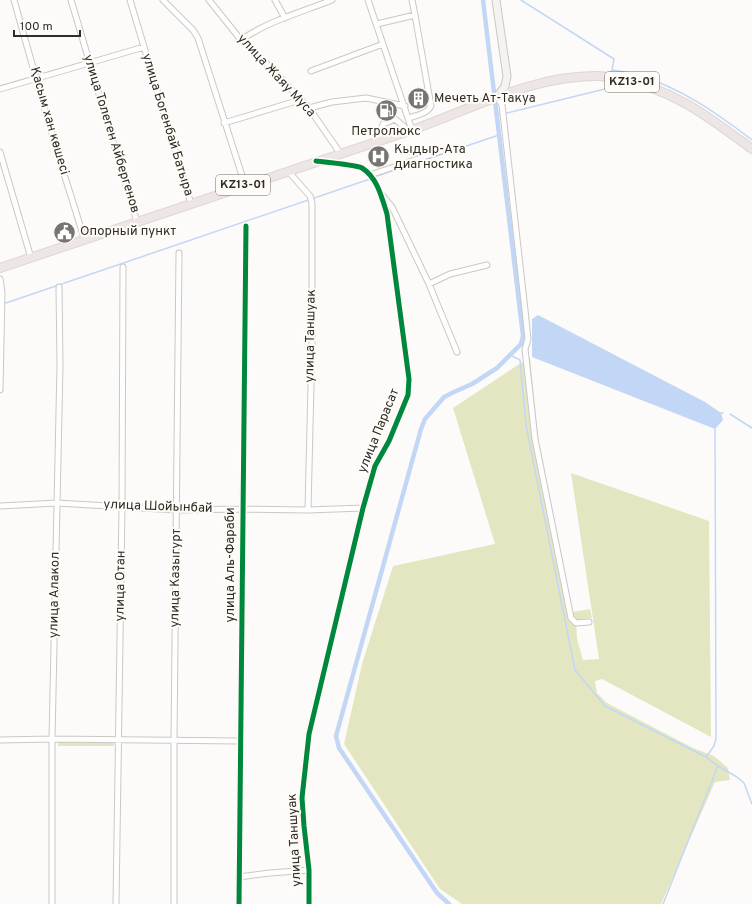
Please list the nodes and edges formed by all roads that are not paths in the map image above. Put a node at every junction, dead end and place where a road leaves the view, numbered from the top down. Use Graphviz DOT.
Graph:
graph roads {
  1 [pos="14,0"];
  2 [pos="71,0"];
  3 [pos="130,0"];
  4 [pos="162,0"];
  5 [pos="209,0"];
  6 [pos="275,0"];
  7 [pos="332,0"];
  8 [pos="368,0"];
  9 [pos="412,0"];
  10 [pos="496,0"];
  11 [pos="415,16"];
  12 [pos="285,18"];
  13 [pos="377,24"];
  14 [pos="241,40"];
  15 [pos="383,44"];
  16 [pos="144,47"];
  17 [pos="89,62"];
  18 [pos="311,71"];
  19 [pos="36,78"];
  20 [pos="0,89"];
  21 [pos="497,97"];
  22 [pos="300,100"];
  23 [pos="405,106"];
  24 [pos="309,108"];
  25 [pos="409,118"];
  26 [pos="224,123"];
  27 [pos="411,130"];
  28 [pos="378,141"];
  29 [pos="752,149"];
  30 [pos="440,151"];
  31 [pos="0,152"];
  32 [pos="340,153"];
  33 [pos="316,161"];
  34 [pos="288,171"];
  35 [pos="371,177"];
  36 [pos="245,185"];
  37 [pos="380,193"];
  38 [pos="191,204"];
  39 [pos="396,216"];
  40 [pos="387,219"];
  41 [pos="137,222"];
  42 [pos="246,226"];
  43 [pos="85,241"];
  44 [pos="179,253"];
  45 [pos="31,258"];
  46 [pos="487,265"];
  47 [pos="123,267"];
  48 [pos="0,268"];
  49 [pos="0,279"];
  50 [pos="429,284"];
  51 [pos="59,287"];
  52 [pos="457,352"];
  53 [pos="0,390"];
  54 [pos="57,503"];
  55 [pos="0,506"];
  56 [pos="122,507"];
  57 [pos="363,508"];
  58 [pos="242,509"];
  59 [pos="176,510"];
  60 [pos="308,510"];
  61 [pos="589,622"];
  62 [pos="52,739"];
  63 [pos="0,740"];
  64 [pos="118,740"];
  65 [pos="174,740"];
  66 [pos="240,741"];
  67 [pos="306,751"];
  68 [pos="310,870"];
  69 [pos="239,877"];
  70 [pos="52,904"];
  71 [pos="116,904"];
  72 [pos="174,904"];
  73 [pos="239,904"];
  74 [pos="309,904"];
  1 -- 19 [label="street, Қасым хан көшесі"];
  2 -- 17 [label="street, улица Толеген Айбергенов"];
  3 -- 16 [label="street, улица Богенбай Батыра"];
  4 -- 26 [label="street"];
  5 -- 14 [label="street, улица Жаяу Муса"];
  6 -- 12 [label="street"];
  7 -- 12 [label="street"];
  8 -- 13 [label="street"];
  9 -- 11 [label="street"];
  10 -- 21 [label="main road"];
  11 -- 13 [label="street"];
  11 -- 25 [label="street"];
  12 -- 14 [label="street"];
  13 -- 15 [label="street"];
  14 -- 22 [label="street, улица Жаяу Муса"];
  15 -- 18 [label="street"];
  15 -- 23 [label="street"];
  16 -- 17 [label="street"];
  16 -- 38 [label="street, улица Богенбай Батыра"];
  17 -- 19 [label="street"];
  17 -- 41 [label="street, улица Толеген Айбергенов"];
  19 -- 20 [label="street"];
  19 -- 43 [label="street, Қасым хан көшесі"];
  21 -- 27 [label="main road, KZ13-01"];
  21 -- 29 [label="main road, KZ13-01"];
  21 -- 61 [label="street"];
  22 -- 24 [label="street, улица Жаяу Муса"];
  22 -- 26 [label="street"];
  23 -- 24 [label="street"];
  23 -- 25 [label="street"];
  24 -- 32 [label="street, улица Жаяу Муса"];
  25 -- 27 [label="street"];
  26 -- 36 [label="street"];
  27 -- 28 [label="main road, KZ13-01"];
  27 -- 28 [label="street"];
  28 -- 32 [label="main road, KZ13-01"];
  30 -- 35 [label="street"];
  31 -- 45 [label="street"];
  32 -- 33 [label="main road, KZ13-01"];
  33 -- 34 [label="main road, KZ13-01"];
  33 -- 35 [label="street"];
  34 -- 36 [label="main road, KZ13-01"];
  34 -- 60 [label="street, улица Таншуак"];
  35 -- 37 [label="street, улица Парасат"];
  36 -- 38 [label="main road, KZ13-01"];
  37 -- 39 [label="street"];
  37 -- 40 [label="street, улица Парасат"];
  38 -- 41 [label="main road, KZ13-01"];
  39 -- 40 [label="street"];
  39 -- 50 [label="street"];
  40 -- 57 [label="street, улица Парасат"];
  41 -- 43 [label="main road, KZ13-01"];
  42 -- 58 [label="street, улица Аль-Фараби"];
  43 -- 45 [label="main road, KZ13-01"];
  44 -- 59 [label="street, улица Казыгурт"];
  45 -- 48 [label="main road, KZ13-01"];
  46 -- 50 [label="street"];
  47 -- 56 [label="street, улица Отан"];
  49 -- 53 [label="street"];
  50 -- 52 [label="street"];
  51 -- 54 [label="street, улица Алакол"];
  54 -- 55 [label="street, улица Шойынбай"];
  54 -- 56 [label="street, улица Шойынбай"];
  54 -- 62 [label="street, улица Алакол"];
  56 -- 59 [label="street, улица Шойынбай"];
  56 -- 64 [label="street, улица Отан"];
  57 -- 60 [label="street, улица Шойынбай"];
  57 -- 67 [label="street, улица Парасат"];
  58 -- 59 [label="street, улица Шойынбай"];
  58 -- 60 [label="street, улица Шойынбай"];
  58 -- 66 [label="street, улица Аль-Фараби"];
  59 -- 65 [label="street, улица Казыгурт"];
  62 -- 63 [label="street"];
  62 -- 64 [label="street"];
  62 -- 70 [label="street, улица Алакол"];
  64 -- 65 [label="street"];
  64 -- 71 [label="street, улица Отан"];
  65 -- 66 [label="street"];
  65 -- 72 [label="street, улица Казыгурт"];
  66 -- 69 [label="street, улица Аль-Фараби"];
  67 -- 68 [label="street, улица Таншуак"];
  68 -- 69 [label="street"];
  68 -- 74 [label="street, улица Таншуак"];
  69 -- 73 [label="street, улица Аль-Фараби"];
}
